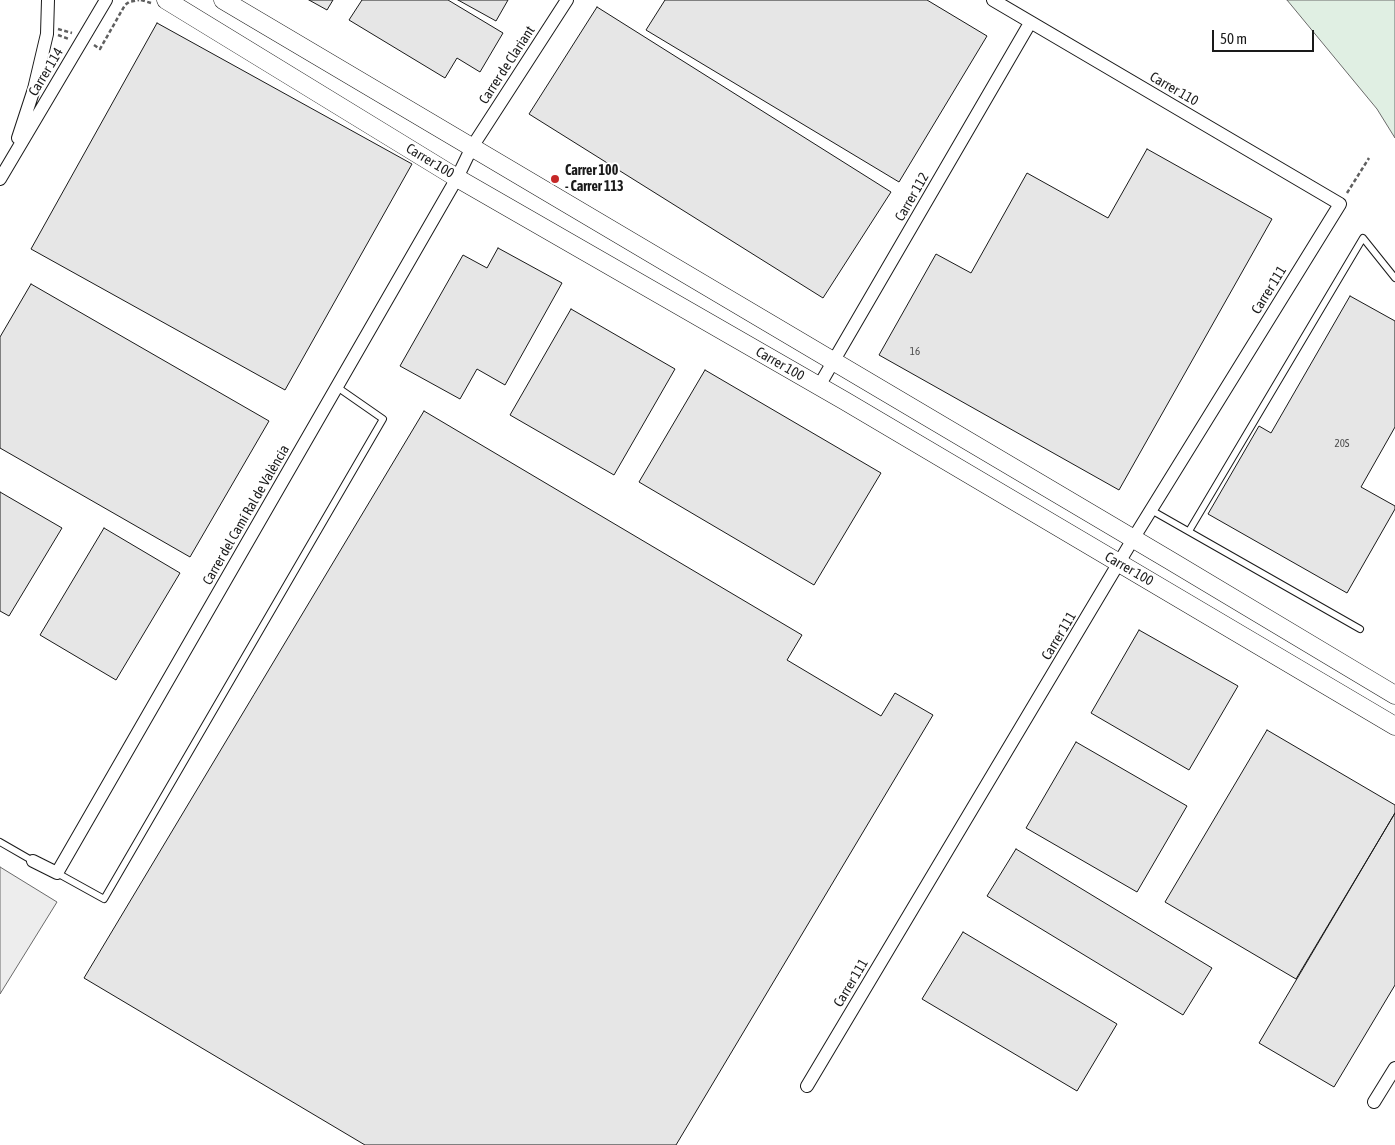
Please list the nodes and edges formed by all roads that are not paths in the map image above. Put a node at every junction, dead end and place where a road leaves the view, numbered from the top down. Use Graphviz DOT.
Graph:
graph roads {
  1 [pos="48,0"];
  2 [pos="166,0"];
  3 [pos="223,0"];
  4 [pos="567,0"];
  5 [pos="993,0"];
  6 [pos="106,1"];
  7 [pos="1030,23"];
  8 [pos="472,147"];
  9 [pos="12,159"];
  10 [pos="458,178"];
  11 [pos="0,179"];
  12 [pos="1340,204"];
  13 [pos="1395,278"];
  14 [pos="834,361"];
  15 [pos="819,386"];
  16 [pos="337,387"];
  17 [pos="1151,510"];
  18 [pos="1188,531"];
  19 [pos="1133,539"];
  20 [pos="1119,563"];
  21 [pos="1360,630"];
  22 [pos="1395,695"];
  23 [pos="1395,726"];
  24 [pos="0,842"];
  25 [pos="33,861"];
  26 [pos="57,874"];
  27 [pos="1395,1068"];
  28 [pos="807,1086"];
  29 [pos="1374,1102"];
  1 -- 9 [label="street, Carrer 114"];
  2 -- 10 [label="street, Carrer 100"];
  3 -- 8 [label="street, Carrer 100"];
  4 -- 8 [label="street, Carrer de Clariant"];
  5 -- 7 [label="street, Carrer 110"];
  6 -- 9 [label="street, Carrer 114"];
  7 -- 12 [label="street, Carrer 110"];
  7 -- 14 [label="street, Carrer 112"];
  8 -- 10 [label="street, Carrer del Camí Ral de València"];
  8 -- 14 [label="street, Carrer 100"];
  9 -- 11 [label="street, Carrer 114"];
  10 -- 15 [label="street, Carrer 100"];
  10 -- 16 [label="street, Carrer del Camí Ral de València"];
  12 -- 17 [label="street, Carrer 111"];
  13 -- 18 [label="lane"];
  14 -- 15 [label="street, Carrer 112"];
  14 -- 19 [label="street, Carrer 100"];
  15 -- 20 [label="street, Carrer 100"];
  16 -- 26 [label="street, Carrer del Camí Ral de València"];
  16 -- 26 [label="lane"];
  17 -- 18 [label="lane"];
  17 -- 19 [label="street, Carrer 111"];
  18 -- 21 [label="lane"];
  19 -- 20 [label="street, Carrer 111"];
  19 -- 22 [label="street, Carrer 100"];
  20 -- 23 [label="street, Carrer 100"];
  20 -- 28 [label="street, Carrer 111"];
  24 -- 25 [label="lane"];
  25 -- 26 [label="street"];
  27 -- 29 [label="street"];
}
